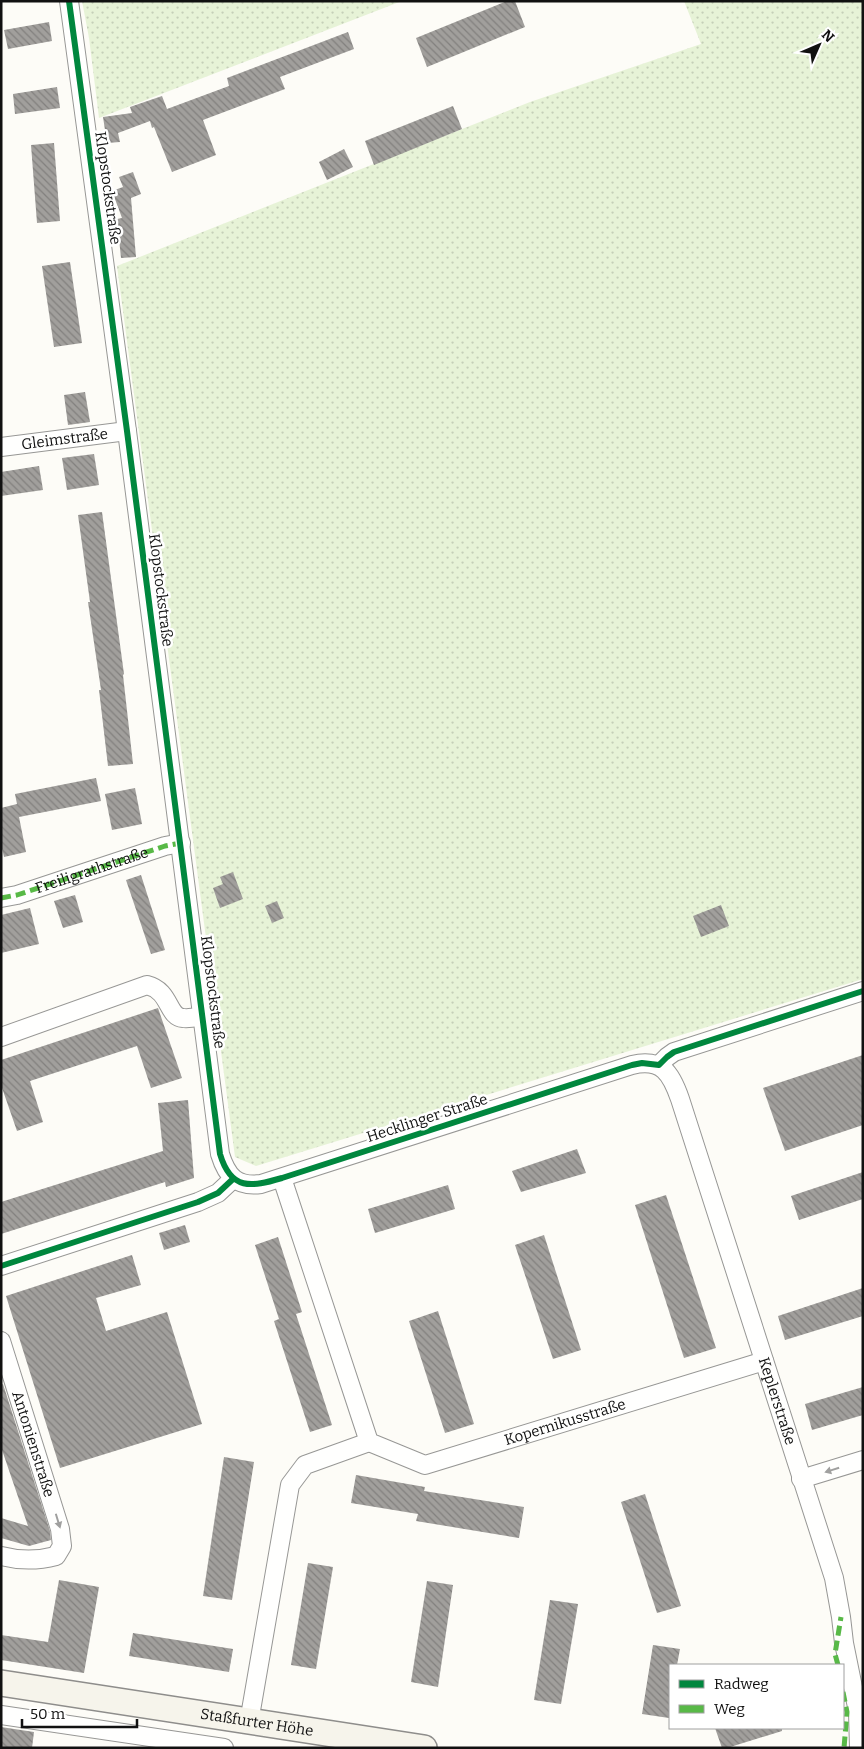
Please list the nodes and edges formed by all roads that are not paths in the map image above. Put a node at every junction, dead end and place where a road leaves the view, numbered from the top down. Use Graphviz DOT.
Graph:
graph roads {
  1 [pos="69,1"];
  2 [pos="128,431"];
  3 [pos="1,447"];
  4 [pos="181,843"];
  5 [pos="1,898"];
  6 [pos="863,991"];
  7 [pos="203,1016"];
  8 [pos="1,1036"];
  9 [pos="659,1065"];
  10 [pos="282,1178"];
  11 [pos="233,1179"];
  12 [pos="1,1266"];
  13 [pos="1,1341"];
  14 [pos="764,1361"];
  15 [pos="368,1442"];
  16 [pos="863,1460"];
  17 [pos="801,1479"];
  18 [pos="1,1556"];
  19 [pos="1,1683"];
  20 [pos="1,1715"];
  21 [pos="249,1722"];
  22 [pos="224,1748"];
  23 [pos="424,1748"];
  24 [pos="859,1748"];
  1 -- 2 [label="street, Klopstockstraße"];
  2 -- 3 [label="street, Gleimstraße"];
  2 -- 4 [label="street, Klopstockstraße"];
  4 -- 5 [label="street, Freiligrathstraße"];
  4 -- 7 [label="street, Klopstockstraße"];
  6 -- 9 [label="street"];
  7 -- 8 [label="street, Klopstockstraße"];
  7 -- 11 [label="street, Klopstockstraße"];
  9 -- 10 [label="street, Hecklinger Straße"];
  9 -- 14 [label="street, Keplerstraße"];
  10 -- 11 [label="street, Hecklinger Straße"];
  10 -- 15 [label="street"];
  11 -- 12 [label="street"];
  13 -- 18 [label="street, Antonienstraße, one-way"];
  14 -- 15 [label="street, Kopernikusstraße"];
  14 -- 17 [label="street, Keplerstraße"];
  15 -- 21 [label="street"];
  16 -- 17 [label="street, one-way"];
  17 -- 24 [label="street, Keplerstraße"];
  19 -- 21 [label="main road, Staßfurter Höhe"];
  20 -- 22 [label="street, Staßfurter Höhe"];
  21 -- 23 [label="main road, Staßfurter Höhe"];
}
